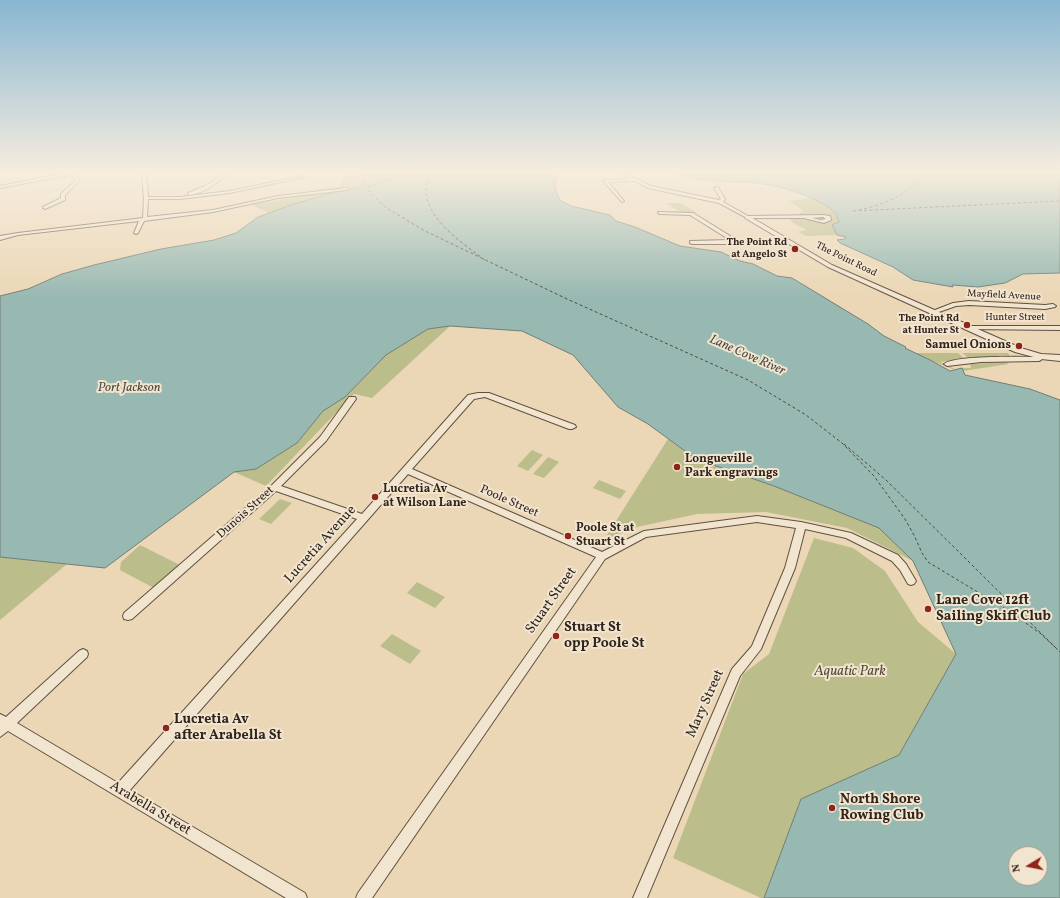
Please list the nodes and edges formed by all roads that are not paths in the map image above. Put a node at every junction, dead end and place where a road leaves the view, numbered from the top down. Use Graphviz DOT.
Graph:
graph roads {
  1 [pos="144,214"];
  2 [pos="189,214"];
  3 [pos="688,214"];
  4 [pos="741,214"];
  5 [pos="747,217"];
  6 [pos="806,217"];
  7 [pos="144,219"];
  8 [pos="136,234"];
  9 [pos="0,238"];
  10 [pos="735,241"];
  11 [pos="692,242"];
  12 [pos="788,242"];
  13 [pos="1053,306"];
  14 [pos="933,312"];
  15 [pos="969,328"];
  16 [pos="1060,328"];
  17 [pos="1041,356"];
  18 [pos="1060,358"];
  19 [pos="947,364"];
  20 [pos="352,399"];
  21 [pos="572,427"];
  22 [pos="407,470"];
  23 [pos="275,487"];
  24 [pos="364,518"];
  25 [pos="801,525"];
  26 [pos="602,556"];
  27 [pos="911,581"];
  28 [pos="128,616"];
  29 [pos="83,654"];
  30 [pos="2,725"];
  31 [pos="120,791"];
  32 [pos="300,898"];
  33 [pos="363,898"];
  34 [pos="640,898"];
  1 -- 7 [label="street"];
  2 -- 7 [label="street"];
  3 -- 10 [label="street"];
  4 -- 5 [label="street, The Point Road"];
  5 -- 6 [label="street"];
  5 -- 12 [label="street, The Point Road"];
  7 -- 8 [label="street"];
  7 -- 9 [label="street"];
  10 -- 11 [label="street"];
  10 -- 12 [label="street"];
  12 -- 14 [label="street, The Point Road"];
  13 -- 14 [label="street, Mayfield Avenue"];
  14 -- 15 [label="street, The Point Road"];
  15 -- 16 [label="street, Hunter Street"];
  15 -- 17 [label="street, The Point Road"];
  17 -- 18 [label="street, The Point Road"];
  17 -- 19 [label="street"];
  20 -- 23 [label="street, Dunois Street"];
  21 -- 22 [label="street, Lucretia Avenue"];
  22 -- 24 [label="street, Lucretia Avenue"];
  22 -- 26 [label="street, Poole Street"];
  23 -- 24 [label="street"];
  23 -- 28 [label="street, Dunois Street"];
  24 -- 31 [label="street, Lucretia Avenue"];
  25 -- 26 [label="street, Stuart Street"];
  25 -- 27 [label="street, Stuart Street"];
  25 -- 34 [label="street, Mary Street"];
  26 -- 33 [label="street, Stuart Street"];
  29 -- 30 [label="street"];
  30 -- 31 [label="street, Arabella Street"];
  31 -- 32 [label="street, Arabella Street"];
}
